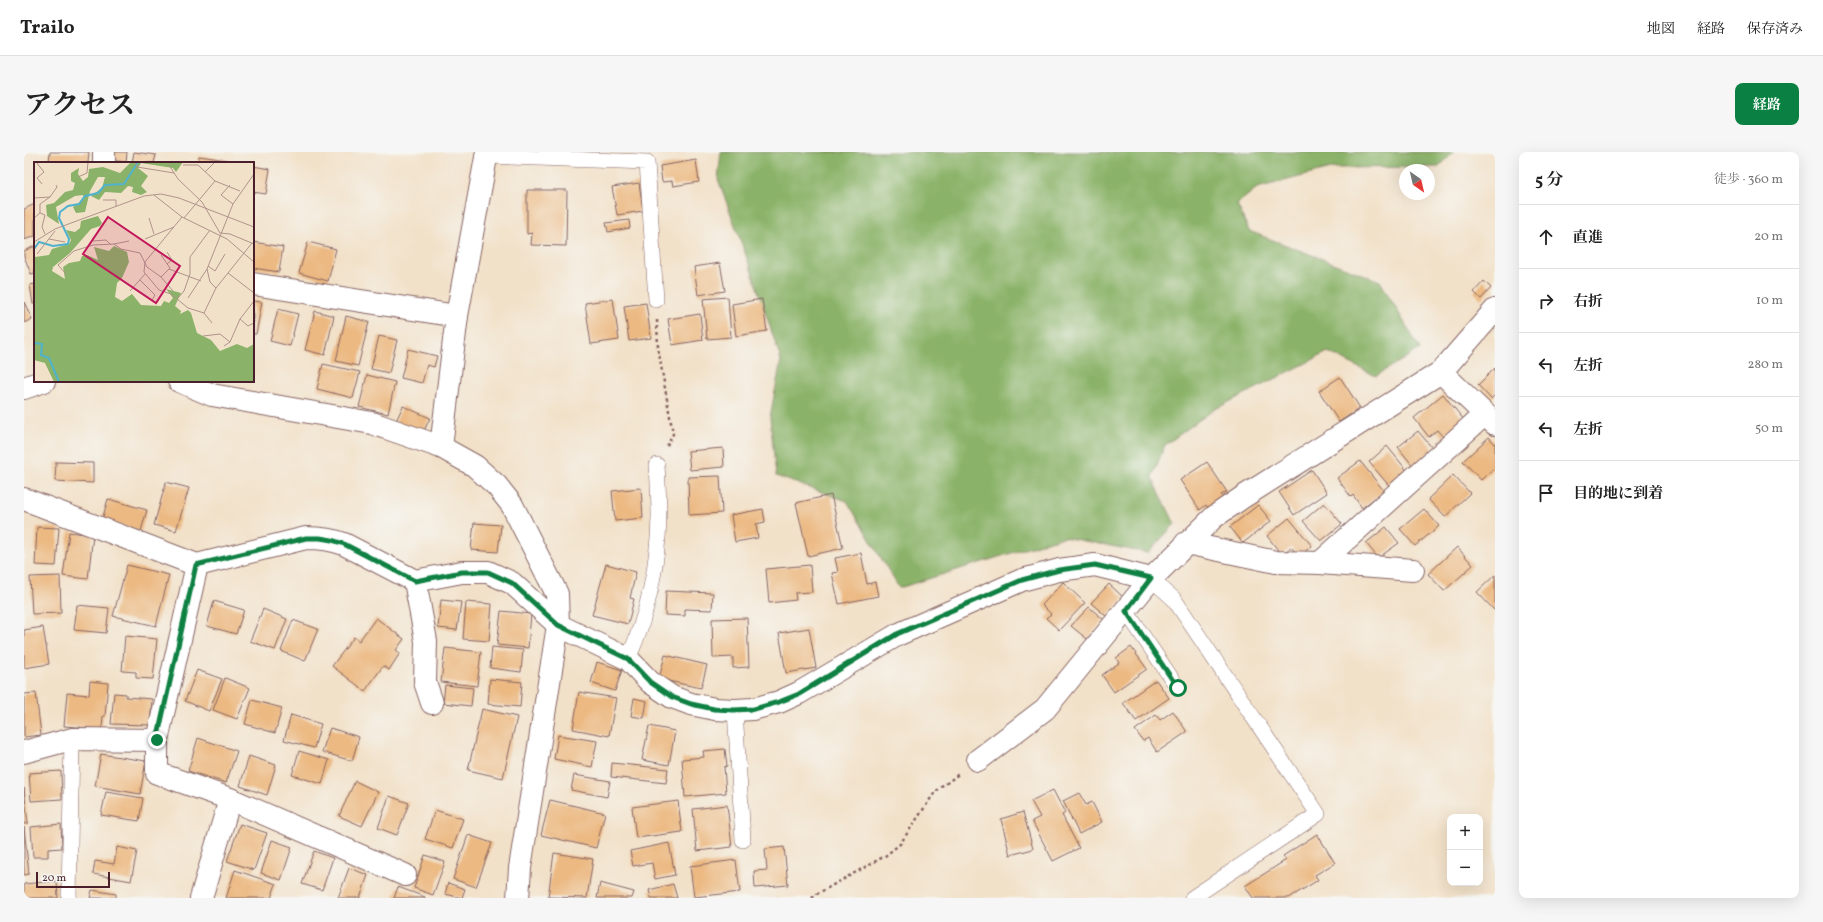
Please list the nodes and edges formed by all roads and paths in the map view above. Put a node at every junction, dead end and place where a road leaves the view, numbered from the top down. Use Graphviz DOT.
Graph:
graph roads {
  1 [pos="486,154"];
  2 [pos="254,284"];
  3 [pos="656,300"];
  4 [pos="1495,310"];
  5 [pos="457,316"];
  6 [pos="1441,372"];
  7 [pos="41,382"];
  8 [pos="181,382"];
  9 [pos="24,388"];
  10 [pos="1490,419"];
  11 [pos="440,447"];
  12 [pos="657,465"];
  13 [pos="24,499"];
  14 [pos="1186,543"];
  15 [pos="1320,563"];
  16 [pos="196,565"];
  17 [pos="1413,570"];
  18 [pos="1151,578"];
  19 [pos="415,581"];
  20 [pos="1126,611"];
  21 [pos="558,625"];
  22 [pos="628,659"];
  23 [pos="1178,688"];
  24 [pos="432,703"];
  25 [pos="734,710"];
  26 [pos="72,739"];
  27 [pos="157,740"];
  28 [pos="24,752"];
  29 [pos="978,760"];
  30 [pos="230,799"];
  31 [pos="743,840"];
  32 [pos="405,875"];
  33 [pos="69,898"];
  34 [pos="201,898"];
  35 [pos="518,898"];
  36 [pos="812,898"];
  37 [pos="1192,898"];
  1 -- 3 [label="lane"];
  1 -- 5 [label="street"];
  2 -- 5 [label="street"];
  3 -- 12 [label="path"];
  4 -- 6 [label="street"];
  5 -- 11 [label="street"];
  6 -- 10 [label="street"];
  6 -- 14 [label="street"];
  7 -- 9 [label="street"];
  8 -- 11 [label="street"];
  10 -- 15 [label="street"];
  11 -- 21 [label="street"];
  12 -- 22 [label="lane"];
  13 -- 16 [label="street"];
  14 -- 15 [label="street"];
  14 -- 18 [label="street"];
  15 -- 17 [label="street"];
  16 -- 19 [label="street"];
  16 -- 27 [label="street"];
  18 -- 20 [label="street"];
  18 -- 25 [label="street"];
  18 -- 37 [label="lane"];
  19 -- 21 [label="street"];
  19 -- 24 [label="street"];
  20 -- 23 [label="lane"];
  20 -- 29 [label="street"];
  21 -- 22 [label="street"];
  21 -- 35 [label="street"];
  22 -- 25 [label="street"];
  25 -- 31 [label="lane"];
  26 -- 27 [label="street"];
  26 -- 28 [label="street"];
  26 -- 33 [label="lane"];
  27 -- 30 [label="street"];
  29 -- 36 [label="path"];
  30 -- 32 [label="street"];
  30 -- 34 [label="street"];
}
